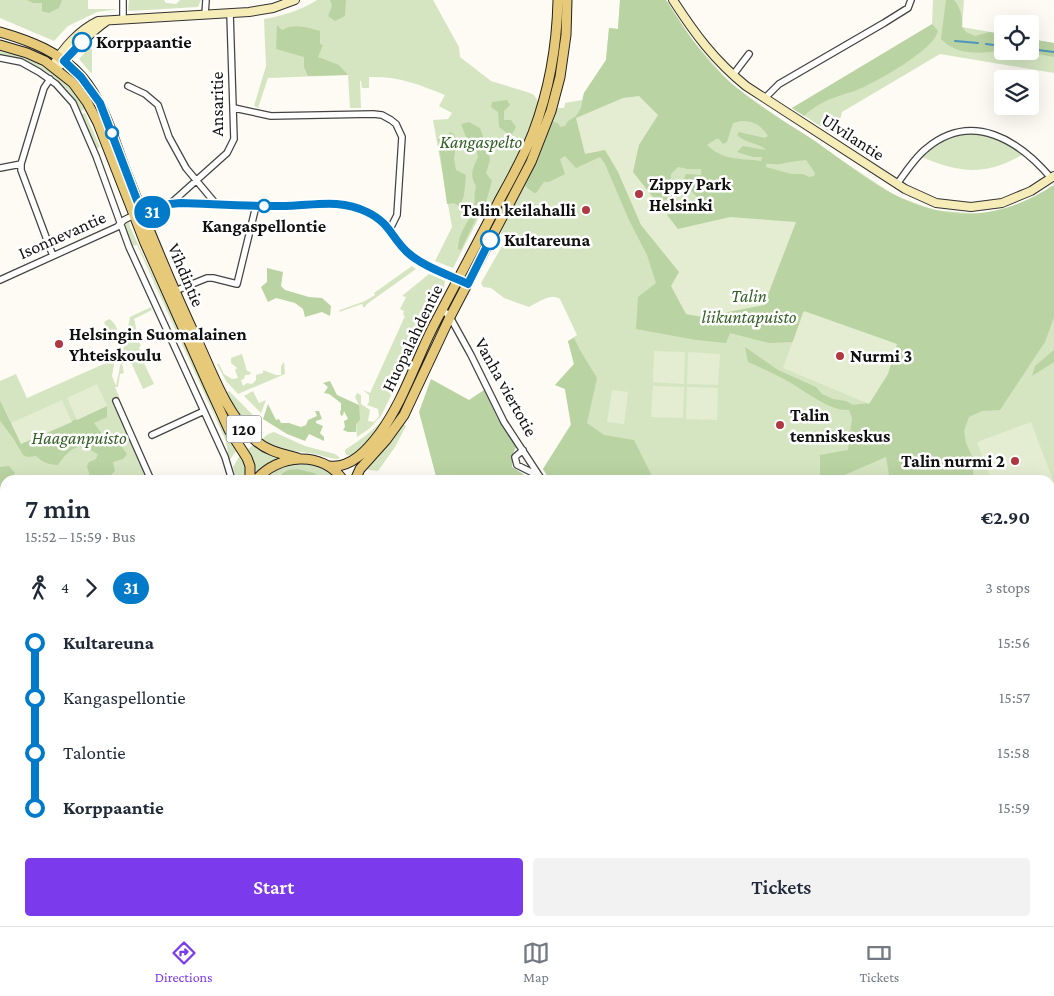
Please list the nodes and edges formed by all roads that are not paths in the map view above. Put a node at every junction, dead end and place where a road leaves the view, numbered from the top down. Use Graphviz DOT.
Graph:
graph roads {
  1 [pos="123,0"];
  2 [pos="206,0"];
  3 [pos="295,0"];
  4 [pos="558,0"];
  5 [pos="567,0"];
  6 [pos="674,0"];
  7 [pos="911,0"];
  8 [pos="230,13"];
  9 [pos="205,15"];
  10 [pos="123,19"];
  11 [pos="0,32"];
  12 [pos="0,45"];
  13 [pos="749,54"];
  14 [pos="0,58"];
  15 [pos="62,58"];
  16 [pos="54,67"];
  17 [pos="733,75"];
  18 [pos="50,79"];
  19 [pos="128,86"];
  20 [pos="765,98"];
  21 [pos="234,108"];
  22 [pos="21,164"];
  23 [pos="0,168"];
  24 [pos="1052,177"];
  25 [pos="196,180"];
  26 [pos="897,184"];
  27 [pos="170,204"];
  28 [pos="216,204"];
  29 [pos="256,206"];
  30 [pos="138,215"];
  31 [pos="121,224"];
  32 [pos="390,229"];
  33 [pos="53,256"];
  34 [pos="458,279"];
  35 [pos="0,280"];
  36 [pos="468,284"];
  37 [pos="175,291"];
  38 [pos="442,309"];
  39 [pos="450,317"];
  40 [pos="116,401"];
  41 [pos="204,411"];
  42 [pos="152,435"];
  43 [pos="523,450"];
  44 [pos="298,458"];
  45 [pos="329,466"];
  46 [pos="149,475"];
  47 [pos="230,475"];
  48 [pos="250,475"];
  49 [pos="262,475"];
  50 [pos="338,475"];
  51 [pos="357,475"];
  52 [pos="535,475"];
  53 [pos="539,475"];
  1 -- 10 [label="street"];
  2 -- 9 [label="street"];
  3 -- 8 [label="street"];
  4 -- 34 [label="main road, Huopalahdentie"];
  5 -- 36 [label="main road, Huopalahdentie"];
  6 -- 17 [label="street, Ulvilantie"];
  7 -- 20 [label="street"];
  8 -- 9 [label="street"];
  8 -- 21 [label="street, Ansaritie"];
  9 -- 10 [label="street"];
  10 -- 15 [label="street"];
  11 -- 15 [label="main road, Vihdintie / 120"];
  12 -- 16 [label="main road, Vihdintie / 120"];
  13 -- 17 [label="street"];
  14 -- 18 [label="street"];
  15 -- 16 [label="street"];
  15 -- 30 [label="main road, Vihdintie / 120"];
  16 -- 30 [label="main road, Vihdintie / 120"];
  17 -- 20 [label="street, Ulvilantie"];
  18 -- 22 [label="street"];
  18 -- 31 [label="street"];
  19 -- 25 [label="street"];
  20 -- 26 [label="street, Ulvilantie"];
  21 -- 25 [label="street, Ansaritie"];
  21 -- 32 [label="street"];
  22 -- 23 [label="street"];
  22 -- 33 [label="street"];
  24 -- 26 [label="street, Ulvilantie"];
  24 -- 26 [label="street"];
  25 -- 27 [label="street, Ansaritie"];
  25 -- 28 [label="street"];
  27 -- 28 [label="street"];
  27 -- 30 [label="street, Isonnevantie"];
  28 -- 29 [label="street"];
  29 -- 32 [label="street"];
  29 -- 37 [label="street"];
  30 -- 31 [label="street, Isonnevantie"];
  30 -- 37 [label="main road, Vihdintie / 120"];
  30 -- 48 [label="main road, Vihdintie / 120"];
  31 -- 33 [label="street, Isonnevantie"];
  31 -- 41 [label="street"];
  32 -- 34 [label="street"];
  33 -- 35 [label="street, Isonnevantie"];
  34 -- 36 [label="street"];
  34 -- 38 [label="main road, Huopalahdentie"];
  36 -- 39 [label="main road, Huopalahdentie"];
  37 -- 44 [label="main road, Vihdintie / 120"];
  38 -- 39 [label="street, Vanha viertotie"];
  38 -- 45 [label="main road, Huopalahdentie"];
  39 -- 43 [label="street, Vanha viertotie"];
  39 -- 51 [label="main road, Huopalahdentie"];
  40 -- 46 [label="street"];
  41 -- 42 [label="street"];
  41 -- 47 [label="street"];
  43 -- 52 [label="street"];
  43 -- 53 [label="street, Vanha viertotie"];
  44 -- 45 [label="main road, Vihdintie"];
  44 -- 49 [label="main road"];
  45 -- 50 [label="main road"];
}
